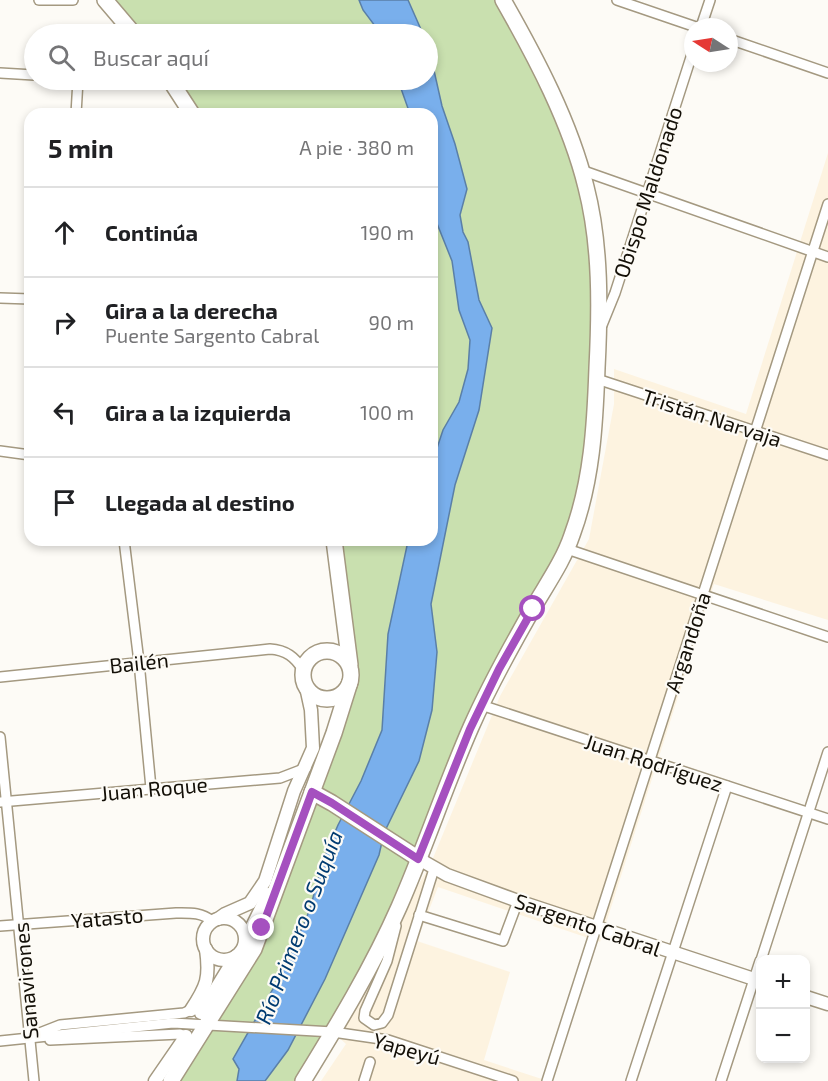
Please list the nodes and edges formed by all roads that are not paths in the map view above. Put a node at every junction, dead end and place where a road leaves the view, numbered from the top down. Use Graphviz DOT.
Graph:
graph roads {
  1 [pos="39,0"];
  2 [pos="74,0"];
  3 [pos="105,0"];
  4 [pos="503,0"];
  5 [pos="617,0"];
  6 [pos="710,0"];
  7 [pos="704,18"];
  8 [pos="684,23"];
  9 [pos="125,24"];
  10 [pos="738,42"];
  11 [pos="686,72"];
  12 [pos="828,73"];
  13 [pos="0,74"];
  14 [pos="24,75"];
  15 [pos="77,90"];
  16 [pos="176,90"];
  17 [pos="76,108"];
  18 [pos="188,108"];
  19 [pos="581,170"];
  20 [pos="646,193"];
  21 [pos="828,204"];
  22 [pos="813,251"];
  23 [pos="828,256"];
  24 [pos="0,298"];
  25 [pos="24,299"];
  26 [pos="599,333"];
  27 [pos="597,379"];
  28 [pos="755,432"];
  29 [pos="0,451"];
  30 [pos="24,453"];
  31 [pos="828,455"];
  32 [pos="125,546"];
  33 [pos="335,546"];
  34 [pos="567,549"];
  35 [pos="702,595"];
  36 [pos="828,637"];
  37 [pos="139,662"];
  38 [pos="303,670"];
  39 [pos="350,675"];
  40 [pos="0,676"];
  41 [pos="306,687"];
  42 [pos="481,705"];
  43 [pos="0,737"];
  44 [pos="828,752"];
  45 [pos="649,761"];
  46 [pos="306,768"];
  47 [pos="727,786"];
  48 [pos="151,788"];
  49 [pos="312,792"];
  50 [pos="3,802"];
  51 [pos="808,813"];
  52 [pos="828,819"];
  53 [pos="294,843"];
  54 [pos="418,859"];
  55 [pos="434,869"];
  56 [pos="518,901"];
  57 [pos="400,906"];
  58 [pos="419,915"];
  59 [pos="215,920"];
  60 [pos="20,924"];
  61 [pos="0,926"];
  62 [pos="595,926"];
  63 [pos="246,939"];
  64 [pos="206,949"];
  65 [pos="674,953"];
  66 [pos="763,955"];
  67 [pos="236,956"];
  68 [pos="756,979"];
  69 [pos="756,986"];
  70 [pos="810,998"];
  71 [pos="828,1004"];
  72 [pos="203,1018"];
  73 [pos="333,1032"];
  74 [pos="186,1036"];
  75 [pos="30,1038"];
  76 [pos="0,1041"];
  77 [pos="370,1062"];
  78 [pos="34,1081"];
  79 [pos="155,1081"];
  80 [pos="171,1081"];
  81 [pos="303,1081"];
  82 [pos="364,1081"];
  83 [pos="513,1081"];
  84 [pos="547,1081"];
  85 [pos="631,1081"];
  86 [pos="722,1081"];
  1 -- 2 [label="street"];
  3 -- 9 [label="main road"];
  4 -- 19 [label="main road"];
  5 -- 8 [label="street"];
  6 -- 7 [label="street"];
  10 -- 12 [label="street"];
  11 -- 20 [label="street, Obispo Maldonado"];
  13 -- 14 [label="street"];
  15 -- 17 [label="street"];
  16 -- 18 [label="main road"];
  19 -- 20 [label="street"];
  19 -- 26 [label="main road"];
  20 -- 22 [label="street"];
  20 -- 26 [label="street, Obispo Maldonado"];
  21 -- 22 [label="street, Argandoña"];
  22 -- 23 [label="street"];
  22 -- 28 [label="street, Argandoña"];
  24 -- 25 [label="street"];
  26 -- 27 [label="main road"];
  27 -- 28 [label="street, Tristán Narvaja"];
  27 -- 34 [label="main road"];
  28 -- 31 [label="street, Tristán Narvaja"];
  28 -- 35 [label="street, Argandoña"];
  29 -- 30 [label="street"];
  32 -- 37 [label="street"];
  33 -- 39 [label="main road"];
  34 -- 35 [label="street"];
  34 -- 42 [label="main road"];
  35 -- 36 [label="street"];
  35 -- 45 [label="street, Argandoña"];
  37 -- 38 [label="street, Bailén"];
  37 -- 40 [label="street, Bailén"];
  37 -- 48 [label="street"];
  38 -- 39 [label="main road"];
  38 -- 41 [label="main road"];
  39 -- 41 [label="main road"];
  39 -- 49 [label="main road"];
  41 -- 46 [label="street"];
  42 -- 45 [label="street, Juan Rodríguez"];
  42 -- 54 [label="main road"];
  43 -- 50 [label="street, Sanavirones"];
  44 -- 51 [label="street"];
  45 -- 47 [label="street, Juan Rodríguez"];
  45 -- 62 [label="street, Argandoña"];
  46 -- 48 [label="street, Juan Roque"];
  46 -- 59 [label="street"];
  47 -- 51 [label="street, Juan Rodríguez"];
  47 -- 65 [label="street"];
  48 -- 50 [label="street, Juan Roque"];
  49 -- 53 [label="main road"];
  49 -- 54 [label="main road"];
  50 -- 60 [label="street, Sanavirones"];
  51 -- 52 [label="street, Juan Rodríguez"];
  51 -- 66 [label="street"];
  53 -- 63 [label="street"];
  53 -- 72 [label="main road"];
  54 -- 55 [label="street, Sargento Cabral"];
  54 -- 57 [label="main road"];
  55 -- 56 [label="street, Sargento Cabral"];
  55 -- 58 [label="street"];
  56 -- 58 [label="street"];
  56 -- 62 [label="street, Sargento Cabral"];
  57 -- 58 [label="street"];
  57 -- 73 [label="main road"];
  59 -- 60 [label="street, Yatasto"];
  59 -- 63 [label="street"];
  59 -- 64 [label="street"];
  60 -- 61 [label="street, Yatasto"];
  60 -- 75 [label="street, Sanavirones"];
  62 -- 65 [label="street, Sargento Cabral"];
  62 -- 84 [label="street, Argandoña"];
  63 -- 67 [label="street"];
  64 -- 67 [label="street"];
  64 -- 72 [label="street"];
  65 -- 68 [label="street, Sargento Cabral"];
  65 -- 85 [label="street"];
  67 -- 72 [label="street"];
  69 -- 86 [label="street"];
  70 -- 71 [label="street"];
  72 -- 73 [label="street, Yapeyú"];
  72 -- 75 [label="street"];
  72 -- 75 [label="street"];
  72 -- 80 [label="main road"];
  73 -- 81 [label="main road"];
  73 -- 83 [label="street, Yapeyú"];
  74 -- 75 [label="street"];
  74 -- 79 [label="street"];
  75 -- 76 [label="street"];
  75 -- 78 [label="street, Sanavirones"];
  77 -- 82 [label="street"];
}
